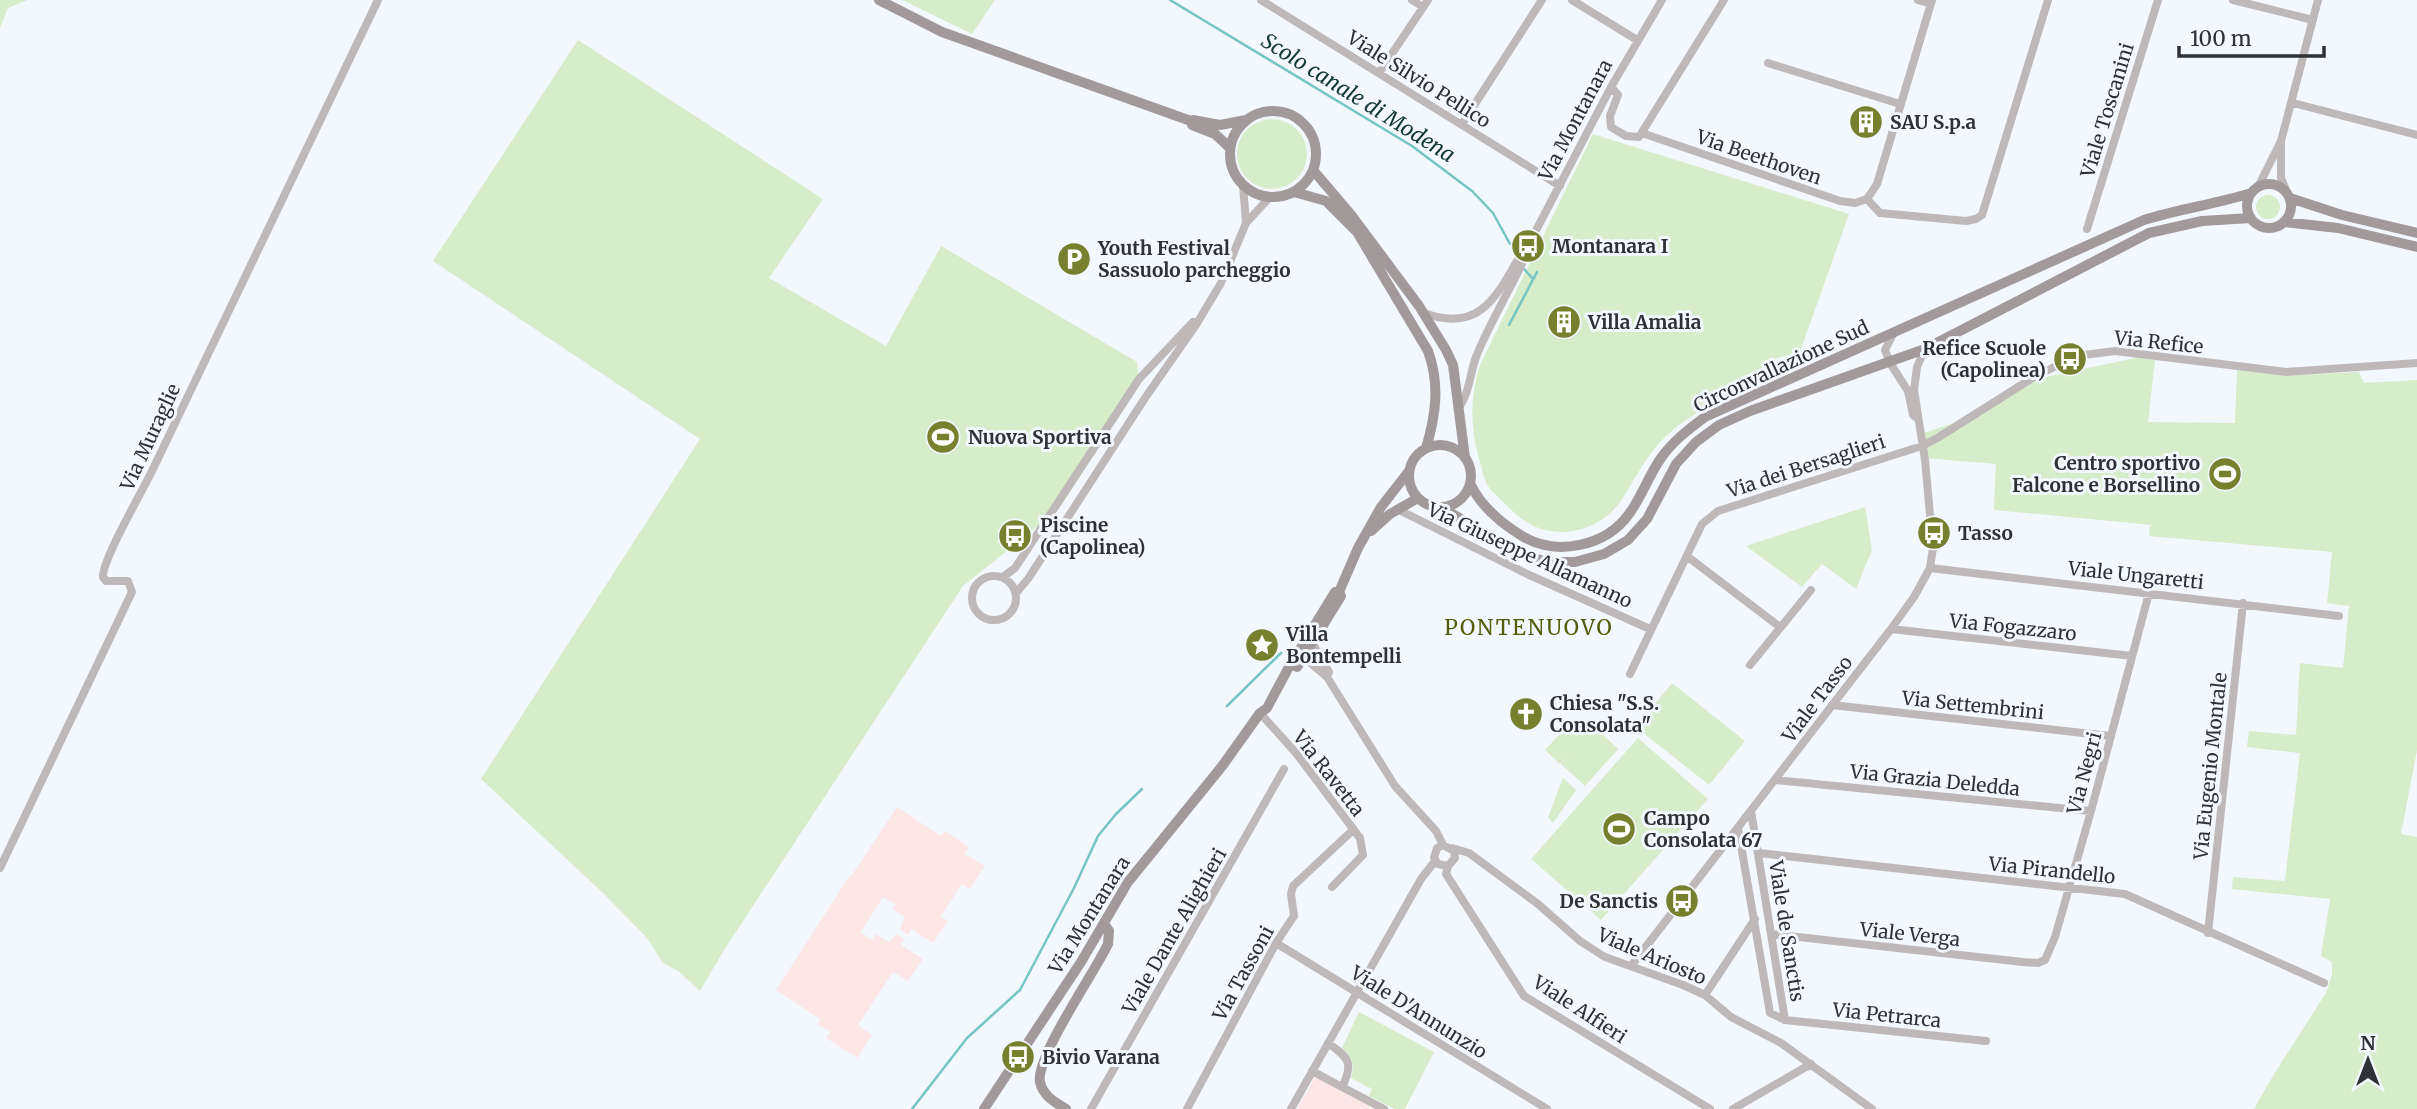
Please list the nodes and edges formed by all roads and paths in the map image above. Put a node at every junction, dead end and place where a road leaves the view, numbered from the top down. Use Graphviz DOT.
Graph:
graph roads {
  1 [pos="378,0"];
  2 [pos="879,0"];
  3 [pos="1261,0"];
  4 [pos="1412,0"];
  5 [pos="1542,0"];
  6 [pos="1572,0"];
  7 [pos="1662,0"];
  8 [pos="1724,0"];
  9 [pos="1918,0"];
  10 [pos="2048,0"];
  11 [pos="2158,0"];
  12 [pos="2233,0"];
  13 [pos="2318,0"];
  14 [pos="1932,2"];
  15 [pos="1425,4"];
  16 [pos="2313,20"];
  17 [pos="1637,40"];
  18 [pos="1768,63"];
  19 [pos="1379,74"];
  20 [pos="1612,87"];
  21 [pos="2293,103"];
  22 [pos="1900,104"];
  23 [pos="1247,120"];
  24 [pos="1191,121"];
  25 [pos="1462,124"];
  26 [pos="1642,134"];
  27 [pos="2417,135"];
  28 [pos="2281,141"];
  29 [pos="1230,148"];
  30 [pos="1314,170"];
  31 [pos="1243,185"];
  32 [pos="1560,186"];
  33 [pos="2254,190"];
  34 [pos="1294,192"];
  35 [pos="2288,195"];
  36 [pos="1270,197"];
  37 [pos="1867,199"];
  38 [pos="2251,218"];
  39 [pos="2284,222"];
  40 [pos="1246,223"];
  41 [pos="2087,229"];
  42 [pos="2417,233"];
  43 [pos="2417,247"];
  44 [pos="1521,259"];
  45 [pos="1424,313"];
  46 [pos="1196,321"];
  47 [pos="1894,333"];
  48 [pos="1925,349"];
  49 [pos="1890,363"];
  50 [pos="2417,363"];
  51 [pos="1458,408"];
  52 [pos="1917,418"];
  53 [pos="1922,446"];
  54 [pos="1426,449"];
  55 [pos="1465,458"];
  56 [pos="1409,471"];
  57 [pos="1470,483"];
  58 [pos="1418,498"];
  59 [pos="1444,507"];
  60 [pos="1397,509"];
  61 [pos="1364,538"];
  62 [pos="1688,557"];
  63 [pos="1930,568"];
  64 [pos="1003,578"];
  65 [pos="1811,590"];
  66 [pos="1339,592"];
  67 [pos="1016,593"];
  68 [pos="2148,593"];
  69 [pos="2244,603"];
  70 [pos="2339,616"];
  71 [pos="1780,627"];
  72 [pos="1650,629"];
  73 [pos="1891,629"];
  74 [pos="1313,644"];
  75 [pos="1301,655"];
  76 [pos="2132,656"];
  77 [pos="1750,665"];
  78 [pos="1630,674"];
  79 [pos="1327,677"];
  80 [pos="1832,705"];
  81 [pos="1259,713"];
  82 [pos="2110,736"];
  83 [pos="1284,769"];
  84 [pos="1775,780"];
  85 [pos="1751,811"];
  86 [pos="2091,811"];
  87 [pos="1738,828"];
  88 [pos="1353,830"];
  89 [pos="1448,847"];
  90 [pos="1759,853"];
  91 [pos="1435,861"];
  92 [pos="1448,866"];
  93 [pos="0,868"];
  94 [pos="1332,887"];
  95 [pos="2068,887"];
  96 [pos="1755,919"];
  97 [pos="1104,924"];
  98 [pos="2208,933"];
  99 [pos="1771,934"];
  100 [pos="1276,943"];
  101 [pos="2045,960"];
  102 [pos="1631,966"];
  103 [pos="2324,983"];
  104 [pos="1356,992"];
  105 [pos="1705,995"];
  106 [pos="1785,1020"];
  107 [pos="1986,1041"];
  108 [pos="1328,1043"];
  109 [pos="1811,1064"];
  110 [pos="1312,1071"];
  111 [pos="1342,1087"];
  112 [pos="984,1109"];
  113 [pos="1066,1109"];
  114 [pos="1091,1109"];
  115 [pos="1187,1109"];
  116 [pos="1291,1109"];
  117 [pos="1384,1109"];
  118 [pos="1547,1109"];
  119 [pos="1710,1109"];
  120 [pos="1734,1109"];
  121 [pos="1872,1109"];
  1 -- 93 [label="street, Via Muraglie"];
  2 -- 24 [label="main road"];
  3 -- 19 [label="street, Viale Silvio Pellico"];
  4 -- 15 [label="street"];
  5 -- 25 [label="street"];
  6 -- 17 [label="street"];
  7 -- 17 [label="street, Via Montanara"];
  8 -- 26 [label="street"];
  9 -- 14 [label="street"];
  10 -- 37 [label="street"];
  11 -- 41 [label="street, Viale Toscanini"];
  12 -- 16 [label="street"];
  13 -- 16 [label="street"];
  14 -- 22 [label="street"];
  15 -- 19 [label="street"];
  16 -- 21 [label="street"];
  17 -- 20 [label="street, Via Montanara"];
  18 -- 22 [label="street"];
  19 -- 25 [label="street, Viale Silvio Pellico"];
  20 -- 26 [label="street, Via Beethoven"];
  20 -- 32 [label="street, Via Montanara"];
  21 -- 27 [label="street"];
  21 -- 28 [label="street"];
  22 -- 37 [label="street"];
  23 -- 24 [label="main road"];
  23 -- 29 [label="main road"];
  23 -- 30 [label="main road"];
  24 -- 29 [label="main road"];
  25 -- 32 [label="street, Viale Silvio Pellico"];
  26 -- 37 [label="street, Via Beethoven"];
  28 -- 33 [label="street"];
  28 -- 35 [label="street"];
  29 -- 31 [label="main road"];
  30 -- 34 [label="main road"];
  30 -- 45 [label="main road, Circonvallazione Sud"];
  31 -- 36 [label="main road"];
  31 -- 40 [label="street"];
  32 -- 44 [label="street, Via Montanara"];
  33 -- 35 [label="main road, Circonvallazione Sud"];
  33 -- 38 [label="main road"];
  33 -- 47 [label="main road, Circonvallazione Sud"];
  34 -- 36 [label="main road"];
  34 -- 54 [label="main road"];
  35 -- 39 [label="main road"];
  35 -- 42 [label="main road, Circonvallazione Sud"];
  36 -- 40 [label="street"];
  38 -- 39 [label="main road, Circonvallazione Sud"];
  38 -- 48 [label="main road, Circonvallazione Sud"];
  39 -- 43 [label="main road, Circonvallazione Sud"];
  40 -- 46 [label="street"];
  44 -- 45 [label="street, Via Montanara"];
  44 -- 51 [label="street, Via Montanara"];
  45 -- 51 [label="main road, Circonvallazione Sud"];
  46 -- 64 [label="street"];
  46 -- 67 [label="street"];
  47 -- 49 [label="street, Circonvallazione Sud"];
  47 -- 57 [label="main road, Circonvallazione Sud"];
  48 -- 49 [label="main road, Circonvallazione Sud"];
  48 -- 52 [label="street, Viale Tasso"];
  49 -- 52 [label="street, Viale Tasso"];
  49 -- 59 [label="main road, Circonvallazione Sud"];
  50 -- 53 [label="street, Via Refice"];
  51 -- 55 [label="main road, Circonvallazione Sud"];
  52 -- 53 [label="street, Viale Tasso"];
  53 -- 62 [label="street, Via dei Bersaglieri"];
  53 -- 63 [label="street, Viale Tasso"];
  54 -- 55 [label="main road"];
  54 -- 56 [label="main road"];
  55 -- 57 [label="main road, Circonvallazione Sud"];
  56 -- 58 [label="main road"];
  56 -- 61 [label="main road, Via Montanara"];
  57 -- 59 [label="main road"];
  58 -- 59 [label="main road, Circonvallazione Sud"];
  58 -- 60 [label="main road, Via Montanara"];
  60 -- 61 [label="main road, Via Montanara"];
  60 -- 72 [label="street, Via Giuseppe Allamanno"];
  61 -- 66 [label="main road, Via Montanara"];
  62 -- 71 [label="street"];
  62 -- 72 [label="street, Via dei Bersaglieri"];
  63 -- 68 [label="street, Viale Ungaretti"];
  63 -- 73 [label="street, Viale Tasso"];
  64 -- 67 [label="street"];
  64 -- 67 [label="street"];
  65 -- 71 [label="street"];
  66 -- 74 [label="main road, Via Montanara"];
  66 -- 75 [label="main road, Via Montanara"];
  68 -- 69 [label="street, Viale Ungaretti"];
  68 -- 76 [label="street, Via Negri"];
  69 -- 70 [label="street, Viale Ungaretti"];
  69 -- 98 [label="street, Via Eugenio Montale"];
  71 -- 77 [label="street"];
  72 -- 78 [label="street, Via dei Bersaglieri"];
  73 -- 76 [label="street, Via Fogazzaro"];
  73 -- 80 [label="street, Viale Tasso"];
  74 -- 75 [label="main road, Via Montanara"];
  74 -- 79 [label="street"];
  75 -- 79 [label="street"];
  75 -- 81 [label="main road, Via Montanara"];
  76 -- 82 [label="street, Via Negri"];
  79 -- 89 [label="street"];
  80 -- 82 [label="street, Via Settembrini"];
  80 -- 84 [label="street, Viale Tasso"];
  81 -- 88 [label="street, Via Ravetta"];
  81 -- 97 [label="main road, Via Montanara"];
  82 -- 86 [label="street, Via Negri"];
  83 -- 114 [label="street, Viale Dante Alighieri"];
  84 -- 85 [label="street, Viale Tasso"];
  84 -- 86 [label="street, Via Grazia Deledda"];
  85 -- 87 [label="street, Viale Tasso"];
  85 -- 90 [label="street, Viale de Sanctis"];
  86 -- 95 [label="street, Via Negri"];
  87 -- 96 [label="street, Viale de Sanctis"];
  87 -- 102 [label="street, Viale Tasso"];
  88 -- 94 [label="street, Via Ravetta"];
  88 -- 100 [label="street, Via Tassoni"];
  89 -- 91 [label="street"];
  89 -- 92 [label="street"];
  89 -- 102 [label="street, Viale Ariosto"];
  90 -- 95 [label="street, Via Pirandello"];
  90 -- 99 [label="street, Viale de Sanctis"];
  91 -- 92 [label="street"];
  91 -- 104 [label="street"];
  92 -- 119 [label="street, Viale Alfieri"];
  95 -- 98 [label="street, Via Pirandello"];
  95 -- 101 [label="street, Via Negri"];
  96 -- 105 [label="street"];
  96 -- 106 [label="street, Viale de Sanctis"];
  97 -- 112 [label="main road, Via Montanara"];
  97 -- 113 [label="main road"];
  98 -- 103 [label="street, Via Pirandello"];
  99 -- 101 [label="street, Viale Verga"];
  99 -- 106 [label="street, Viale de Sanctis"];
  100 -- 104 [label="street, Viale D'Annunzio"];
  100 -- 115 [label="street, Via Tassoni"];
  102 -- 105 [label="street, Viale Ariosto"];
  104 -- 108 [label="street"];
  104 -- 118 [label="street, Viale D'Annunzio"];
  105 -- 109 [label="street, Viale Ariosto"];
  106 -- 107 [label="street, Via Petrarca"];
  108 -- 110 [label="street"];
  108 -- 111 [label="street"];
  109 -- 120 [label="street"];
  109 -- 121 [label="street, Viale Ariosto"];
  110 -- 111 [label="street"];
  110 -- 116 [label="street"];
  111 -- 117 [label="street"];
}
